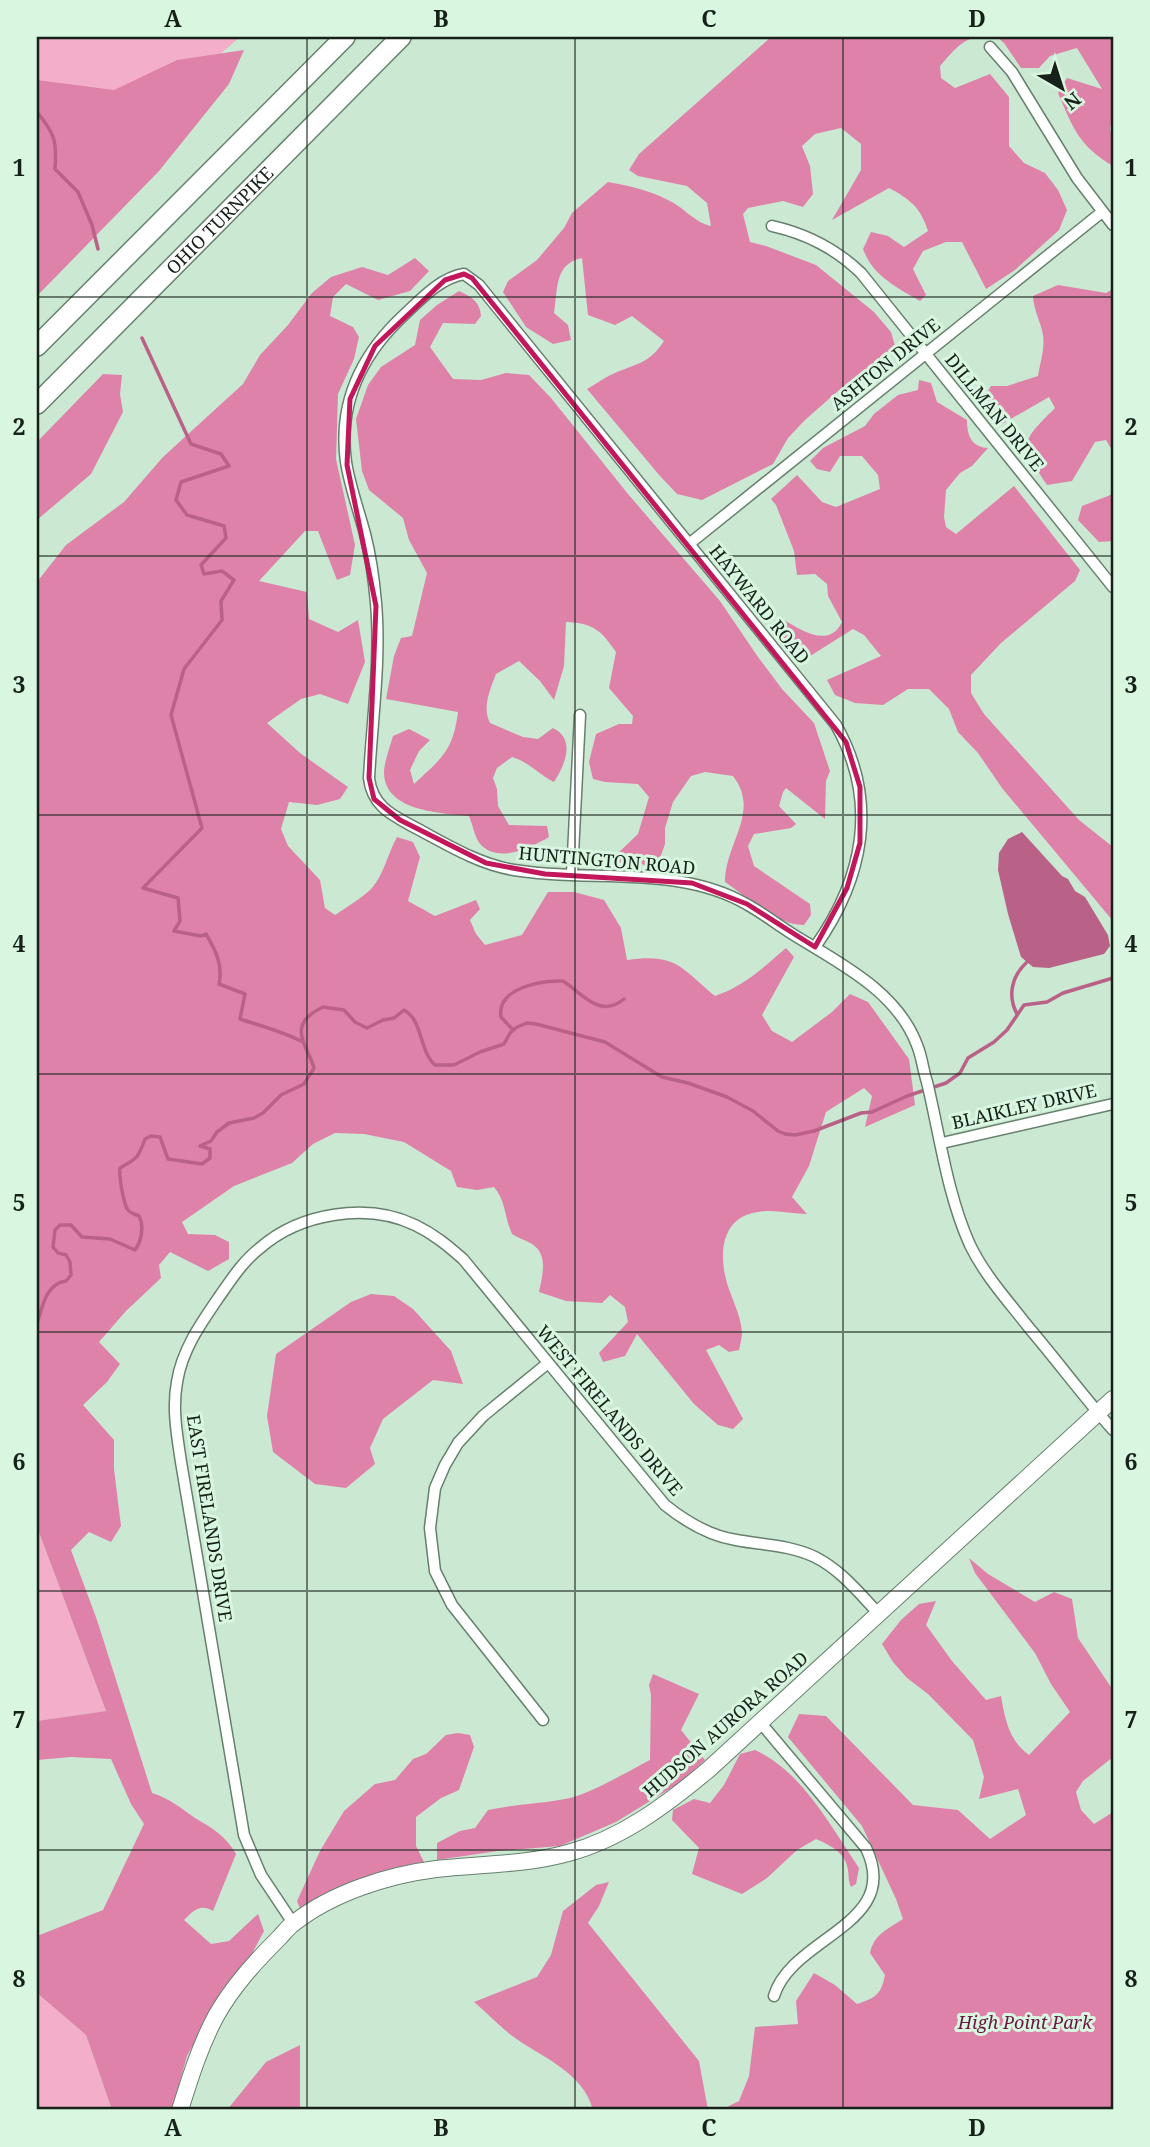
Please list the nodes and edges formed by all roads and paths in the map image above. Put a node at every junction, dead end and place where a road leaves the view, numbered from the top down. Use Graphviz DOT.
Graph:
graph roads {
  1 [pos="345,37"];
  2 [pos="401,37"];
  3 [pos="990,47"];
  4 [pos="1102,212"];
  5 [pos="1113,225"];
  6 [pos="772,226"];
  7 [pos="508,320"];
  8 [pos="37,346"];
  9 [pos="926,355"];
  10 [pos="37,404"];
  11 [pos="689,544"];
  12 [pos="1113,587"];
  13 [pos="580,715"];
  14 [pos="572,874"];
  15 [pos="814,947"];
  16 [pos="1113,1104"];
  17 [pos="942,1143"];
  18 [pos="477,1276"];
  19 [pos="548,1363"];
  20 [pos="1113,1399"];
  21 [pos="1098,1412"];
  22 [pos="1113,1430"];
  23 [pos="879,1614"];
  24 [pos="543,1720"];
  25 [pos="760,1722"];
  26 [pos="293,1923"];
  27 [pos="774,1996"];
  28 [pos="180,2110"];
  1 -- 8 [label="highway"];
  2 -- 10 [label="highway, OHIO TURNPIKE"];
  3 -- 4 [label="street"];
  4 -- 5 [label="street"];
  4 -- 9 [label="street, ASHTON DRIVE"];
  6 -- 9 [label="street, DILLMAN DRIVE"];
  7 -- 11 [label="street, HAYWARD ROAD"];
  7 -- 14 [label="street, HUNTINGTON ROAD"];
  9 -- 11 [label="street, ASHTON DRIVE"];
  9 -- 12 [label="street, DILLMAN DRIVE"];
  11 -- 15 [label="street, HAYWARD ROAD"];
  13 -- 14 [label="street"];
  14 -- 15 [label="street, HUNTINGTON ROAD"];
  15 -- 17 [label="street, HUNTINGTON ROAD"];
  16 -- 17 [label="street, BLAIKLEY DRIVE"];
  17 -- 21 [label="street, HUNTINGTON ROAD"];
  18 -- 19 [label="street, WEST FIRELANDS DRIVE"];
  18 -- 26 [label="street, EAST FIRELANDS DRIVE"];
  19 -- 23 [label="street, WEST FIRELANDS DRIVE"];
  19 -- 24 [label="street"];
  20 -- 21 [label="street, HUDSON AURORA ROAD"];
  21 -- 22 [label="street, HUNTINGTON ROAD"];
  21 -- 23 [label="street, HUDSON AURORA ROAD"];
  23 -- 25 [label="street, HUDSON AURORA ROAD"];
  25 -- 26 [label="street, HUDSON AURORA ROAD"];
  25 -- 27 [label="street"];
  26 -- 28 [label="street, HUDSON AURORA ROAD"];
}
